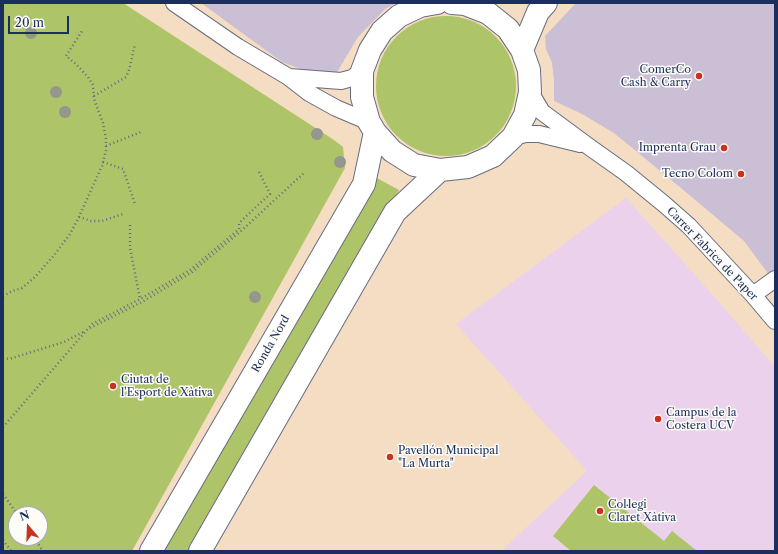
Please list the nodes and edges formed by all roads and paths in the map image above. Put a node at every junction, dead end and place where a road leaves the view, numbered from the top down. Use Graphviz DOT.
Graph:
graph roads {
  1 [pos="174,3"];
  2 [pos="437,3"];
  3 [pos="461,3"];
  4 [pos="546,3"];
  5 [pos="82,31"];
  6 [pos="135,44"];
  7 [pos="522,50"];
  8 [pos="362,71"];
  9 [pos="288,76"];
  10 [pos="530,92"];
  11 [pos="94,96"];
  12 [pos="372,127"];
  13 [pos="141,132"];
  14 [pos="513,137"];
  15 [pos="106,146"];
  16 [pos="588,146"];
  17 [pos="103,162"];
  18 [pos="440,170"];
  19 [pos="259,172"];
  20 [pos="305,172"];
  21 [pos="135,204"];
  22 [pos="123,214"];
  23 [pos="78,217"];
  24 [pos="130,225"];
  25 [pos="775,279"];
  26 [pos="753,295"];
  27 [pos="3,296"];
  28 [pos="140,299"];
  29 [pos="775,322"];
  30 [pos="3,358"];
  31 [pos="3,427"];
  32 [pos="3,494"];
  33 [pos="11,506"];
  34 [pos="3,540"];
  35 [pos="11,551"];
  36 [pos="151,551"];
  37 [pos="200,551"];
  1 -- 9 [label="street"];
  2 -- 8 [label="main road"];
  3 -- 7 [label="main road"];
  4 -- 7 [label="main road"];
  5 -- 11 [label="path"];
  6 -- 11 [label="path"];
  7 -- 10 [label="main road"];
  8 -- 9 [label="street"];
  8 -- 12 [label="main road"];
  9 -- 12 [label="street"];
  10 -- 14 [label="main road"];
  10 -- 16 [label="street, Carrer Fabrica de Paper"];
  11 -- 15 [label="path"];
  12 -- 18 [label="main road"];
  12 -- 36 [label="main road, Ronda Nord"];
  13 -- 15 [label="path"];
  14 -- 16 [label="street, Carrer Fabrica de Paper"];
  14 -- 18 [label="main road"];
  15 -- 17 [label="path"];
  16 -- 26 [label="street, Carrer Fabrica de Paper"];
  17 -- 21 [label="path"];
  17 -- 23 [label="path"];
  18 -- 37 [label="main road"];
  19 -- 28 [label="path"];
  20 -- 30 [label="path"];
  22 -- 23 [label="path"];
  23 -- 27 [label="path"];
  24 -- 28 [label="path"];
  25 -- 26 [label="street"];
  26 -- 29 [label="street, Carrer Fabrica de Paper"];
  28 -- 31 [label="path"];
  32 -- 33 [label="path"];
  34 -- 35 [label="path"];
}
